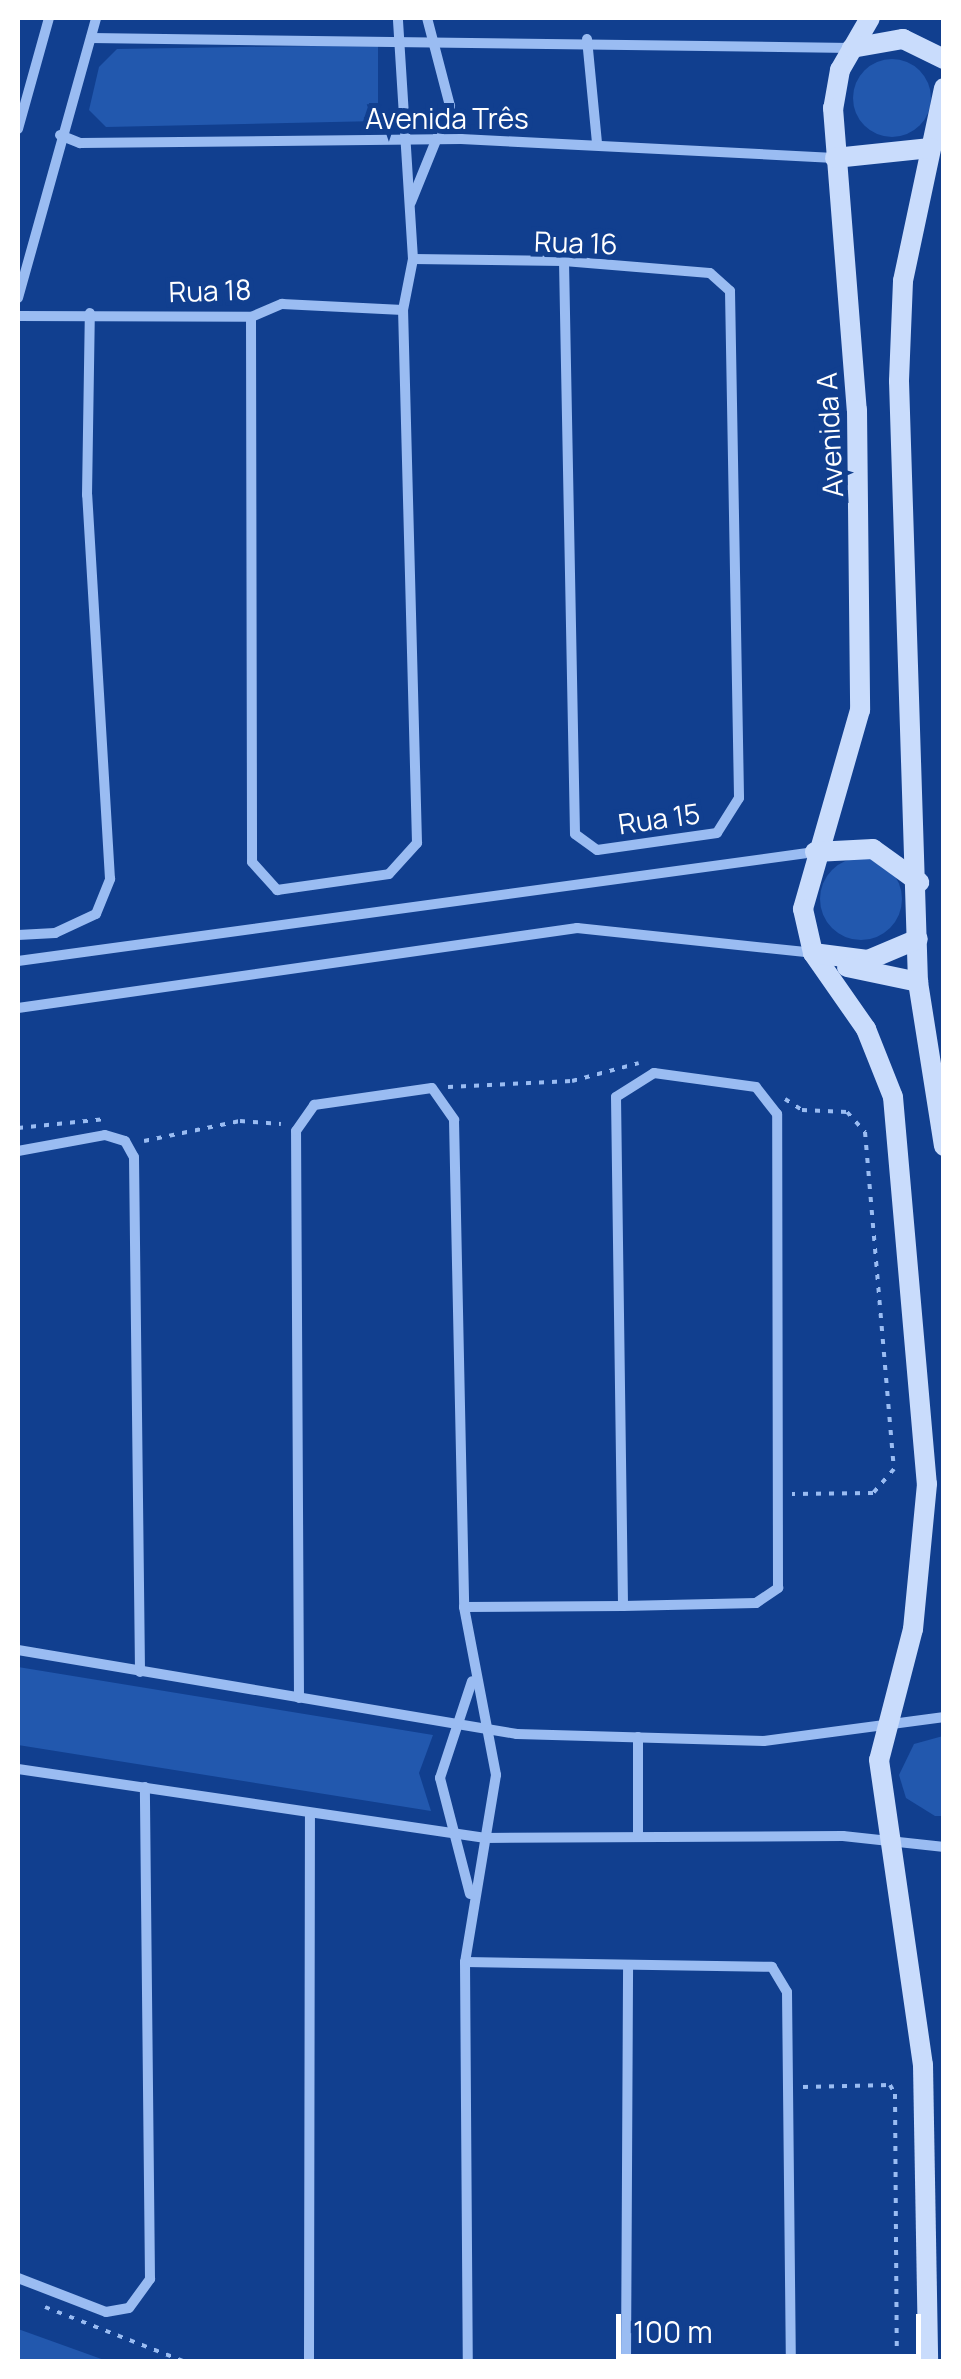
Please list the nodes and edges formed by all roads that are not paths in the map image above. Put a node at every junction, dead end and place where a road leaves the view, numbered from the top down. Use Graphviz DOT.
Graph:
graph roads {
  1 [pos="49,18"];
  2 [pos="96,18"];
  3 [pos="398,18"];
  4 [pos="428,18"];
  5 [pos="870,18"];
  6 [pos="395,36"];
  7 [pos="91,38"];
  8 [pos="588,39"];
  9 [pos="431,41"];
  10 [pos="852,48"];
  11 [pos="944,59"];
  12 [pos="944,88"];
  13 [pos="18,129"];
  14 [pos="60,135"];
  15 [pos="399,139"];
  16 [pos="436,142"];
  17 [pos="596,143"];
  18 [pos="930,148"];
  19 [pos="835,158"];
  20 [pos="411,203"];
  21 [pos="413,259"];
  22 [pos="564,261"];
  23 [pos="730,292"];
  24 [pos="18,298"];
  25 [pos="403,310"];
  26 [pos="90,312"];
  27 [pos="18,316"];
  28 [pos="251,316"];
  29 [pos="814,852"];
  30 [pos="919,882"];
  31 [pos="18,935"];
  32 [pos="918,939"];
  33 [pos="813,953"];
  34 [pos="18,961"];
  35 [pos="918,982"];
  36 [pos="18,1008"];
  37 [pos="943,1121"];
  38 [pos="944,1146"];
  39 [pos="18,1151"];
  40 [pos="622,1606"];
  41 [pos="464,1607"];
  42 [pos="18,1650"];
  43 [pos="140,1672"];
  44 [pos="472,1678"];
  45 [pos="299,1698"];
  46 [pos="944,1717"];
  47 [pos="888,1722"];
  48 [pos="460,1724"];
  49 [pos="488,1730"];
  50 [pos="638,1737"];
  51 [pos="18,1769"];
  52 [pos="145,1787"];
  53 [pos="310,1816"];
  54 [pos="454,1834"];
  55 [pos="638,1835"];
  56 [pos="888,1837"];
  57 [pos="484,1838"];
  58 [pos="944,1847"];
  59 [pos="472,1900"];
  60 [pos="465,1962"];
  61 [pos="628,1966"];
  62 [pos="18,2278"];
  63 [pos="309,2362"];
  64 [pos="468,2362"];
  65 [pos="626,2362"];
  66 [pos="791,2362"];
  67 [pos="928,2362"];
  1 -- 13 [label="street"];
  2 -- 7 [label="street"];
  3 -- 6 [label="street"];
  4 -- 9 [label="street"];
  5 -- 10 [label="main road, Avenida A"];
  6 -- 7 [label="street"];
  6 -- 9 [label="street"];
  6 -- 15 [label="street"];
  7 -- 14 [label="street"];
  8 -- 9 [label="street"];
  8 -- 10 [label="street"];
  8 -- 17 [label="street"];
  9 -- 16 [label="street"];
  10 -- 11 [label="main road"];
  10 -- 19 [label="main road, Avenida A"];
  12 -- 18 [label="main road"];
  14 -- 15 [label="street, Avenida Três"];
  14 -- 24 [label="street"];
  15 -- 16 [label="street, Avenida Três"];
  15 -- 20 [label="street"];
  16 -- 17 [label="street, Avenida Três"];
  16 -- 20 [label="street"];
  17 -- 19 [label="street, Avenida Três"];
  18 -- 19 [label="main road"];
  18 -- 30 [label="main road"];
  19 -- 29 [label="main road, Avenida A"];
  20 -- 21 [label="street"];
  21 -- 22 [label="street, Rua 16"];
  21 -- 25 [label="street"];
  22 -- 23 [label="street, Rua 16"];
  22 -- 23 [label="street, Rua 15"];
  25 -- 28 [label="street, Rua 18"];
  25 -- 28 [label="street"];
  26 -- 27 [label="street, Rua 18"];
  26 -- 28 [label="street, Rua 18"];
  26 -- 31 [label="street"];
  29 -- 30 [label="main road"];
  29 -- 33 [label="main road"];
  29 -- 34 [label="street"];
  30 -- 32 [label="main road"];
  32 -- 33 [label="main road"];
  32 -- 35 [label="main road"];
  33 -- 35 [label="main road"];
  33 -- 36 [label="street"];
  33 -- 47 [label="main road"];
  35 -- 37 [label="main road"];
  37 -- 38 [label="main road"];
  39 -- 43 [label="street"];
  40 -- 40 [label="street"];
  40 -- 41 [label="street"];
  41 -- 44 [label="street"];
  41 -- 45 [label="street"];
  42 -- 43 [label="street"];
  43 -- 45 [label="street"];
  44 -- 48 [label="street"];
  44 -- 49 [label="street"];
  45 -- 48 [label="street"];
  46 -- 47 [label="street"];
  47 -- 50 [label="street"];
  47 -- 56 [label="main road"];
  48 -- 49 [label="street"];
  48 -- 54 [label="street"];
  49 -- 50 [label="street"];
  49 -- 57 [label="street"];
  50 -- 55 [label="street"];
  51 -- 52 [label="street"];
  52 -- 53 [label="street"];
  52 -- 62 [label="street"];
  53 -- 54 [label="street"];
  53 -- 63 [label="street"];
  54 -- 57 [label="street"];
  54 -- 59 [label="street"];
  55 -- 56 [label="street"];
  55 -- 57 [label="street"];
  56 -- 58 [label="street"];
  56 -- 67 [label="main road"];
  57 -- 59 [label="street"];
  59 -- 60 [label="street"];
  60 -- 61 [label="street"];
  60 -- 64 [label="street"];
  61 -- 65 [label="street"];
  61 -- 66 [label="street"];
}
